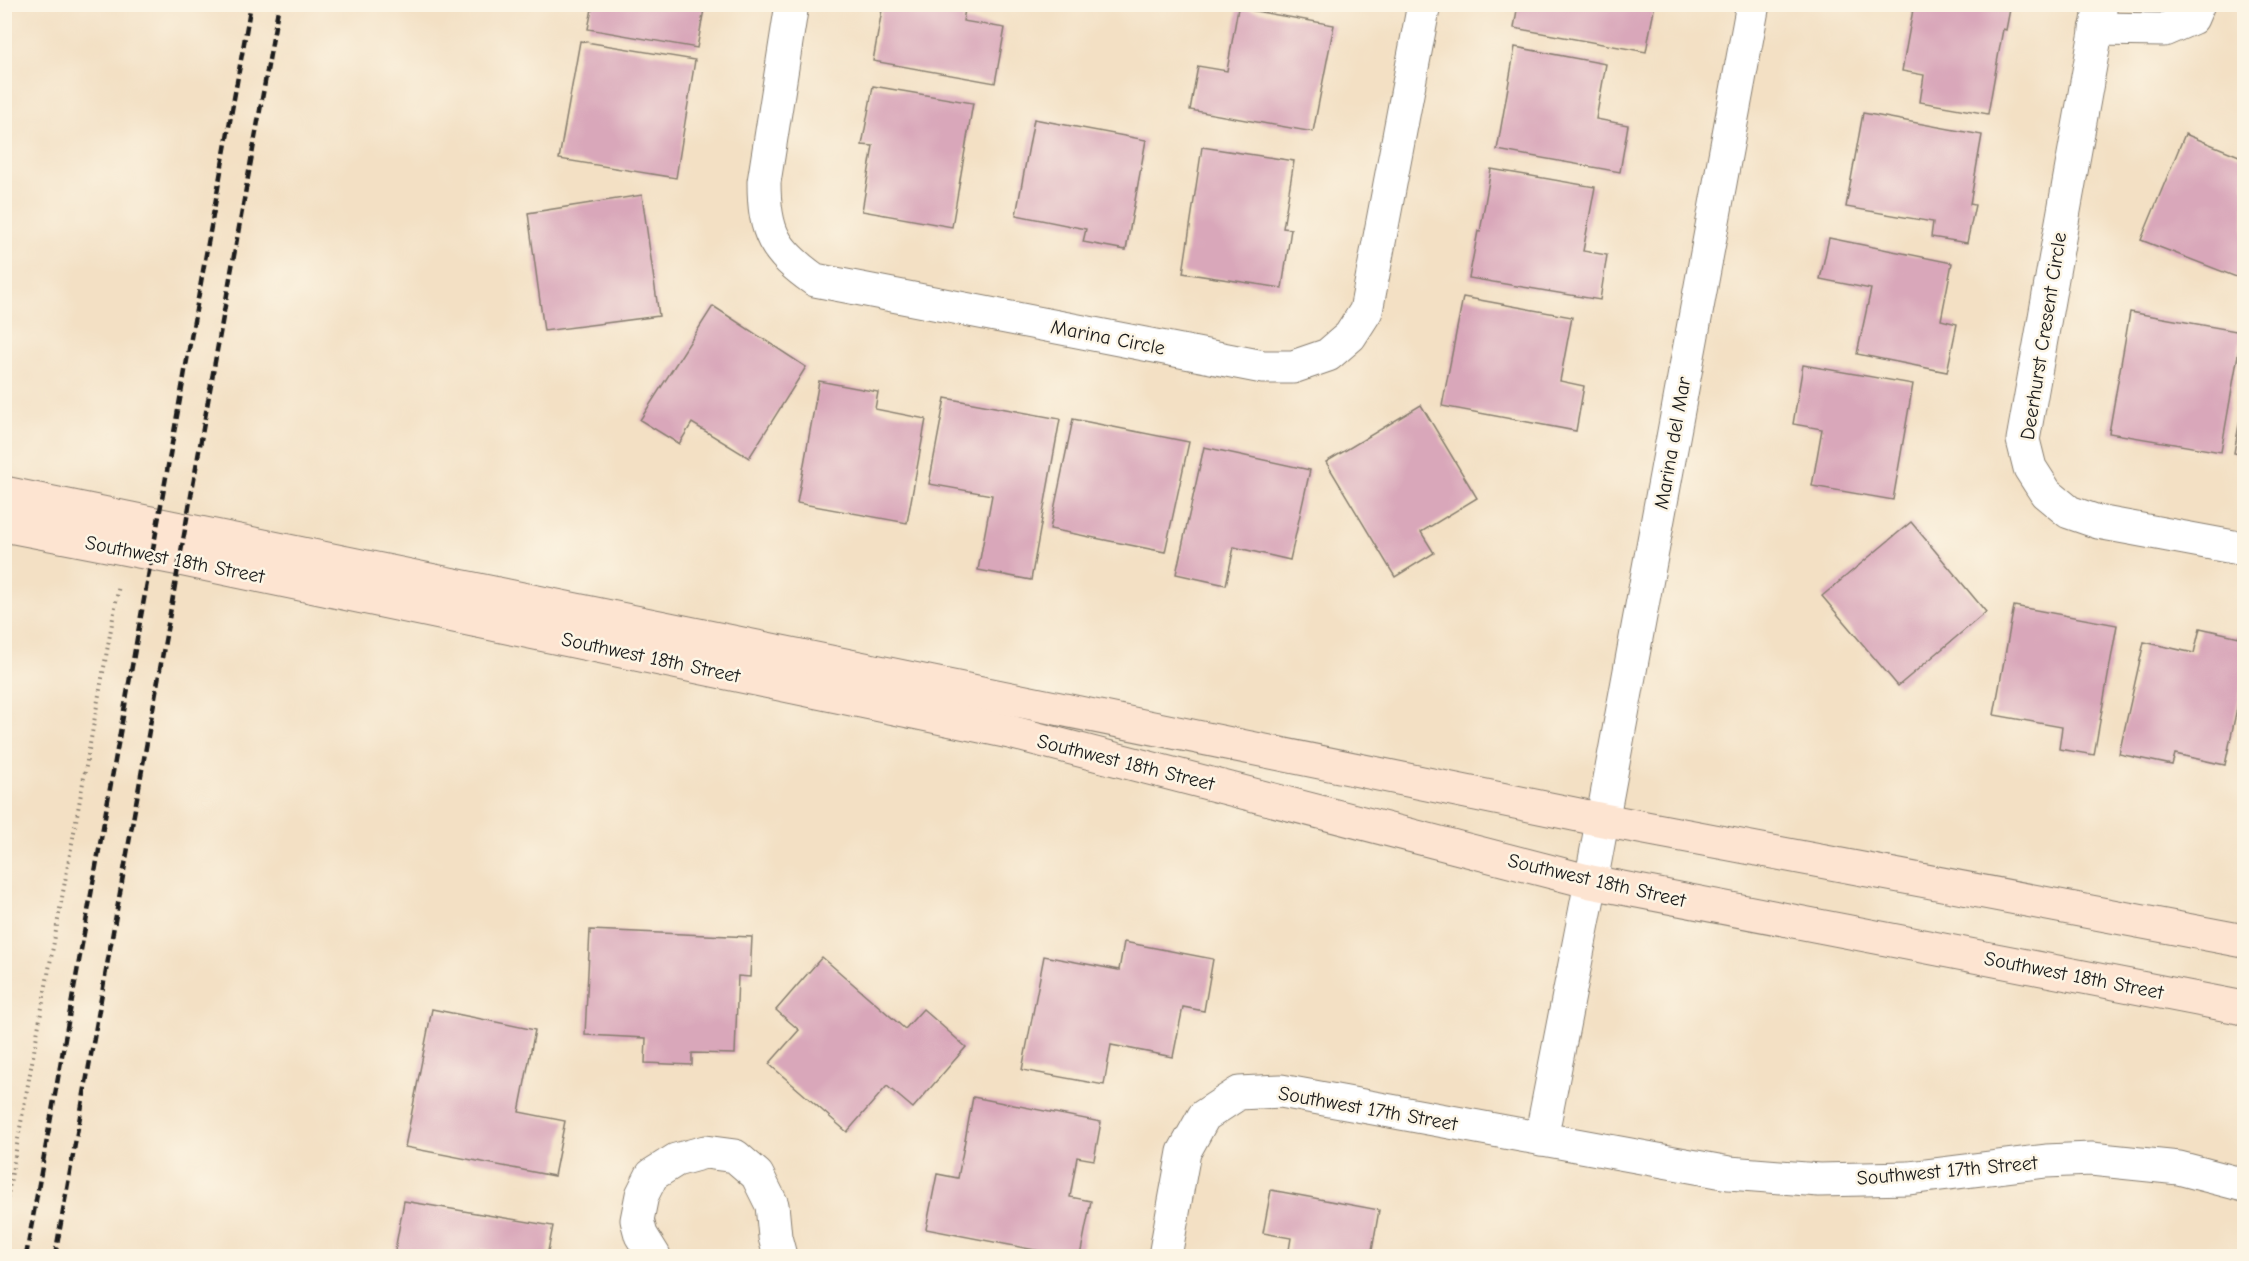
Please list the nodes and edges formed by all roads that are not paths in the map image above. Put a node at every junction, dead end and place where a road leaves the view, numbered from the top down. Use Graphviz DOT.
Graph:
graph roads {
  1 [pos="792,4"];
  2 [pos="1424,4"];
  3 [pos="1753,4"];
  4 [pos="2198,4"];
  5 [pos="2098,17"];
  6 [pos="4,493"];
  7 [pos="4,525"];
  8 [pos="2244,549"];
  9 [pos="1603,820"];
  10 [pos="1591,882"];
  11 [pos="2244,941"];
  12 [pos="2244,1008"];
  13 [pos="1541,1139"];
  14 [pos="2244,1185"];
  15 [pos="654,1257"];
  16 [pos="780,1257"];
  17 [pos="1165,1257"];
  1 -- 2 [label="street, Marina Circle"];
  3 -- 9 [label="street, Marina del Mar"];
  4 -- 5 [label="street"];
  5 -- 8 [label="street, Deerhurst Cresent Circle"];
  6 -- 9 [label="main road, Southwest 18th Street"];
  7 -- 10 [label="main road, Southwest 18th Street"];
  9 -- 10 [label="street, Marina del Mar"];
  9 -- 11 [label="main road, Southwest 18th Street"];
  10 -- 12 [label="main road, Southwest 18th Street"];
  10 -- 13 [label="street"];
  13 -- 14 [label="street, Southwest 17th Street"];
  13 -- 17 [label="street, Southwest 17th Street"];
  15 -- 16 [label="street"];
}
